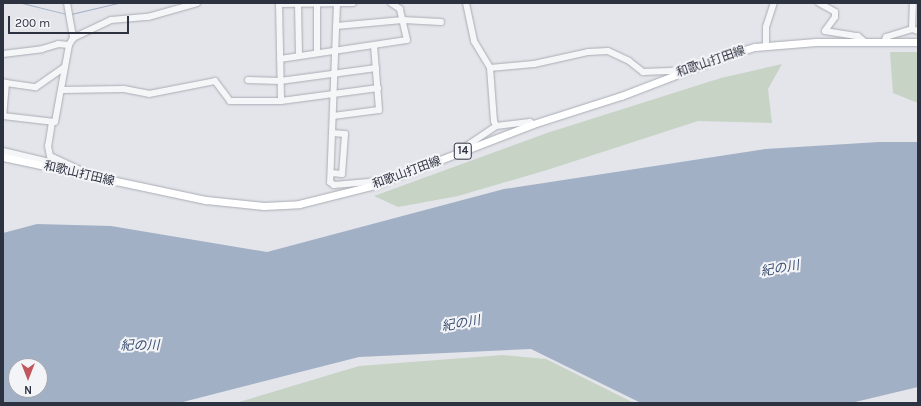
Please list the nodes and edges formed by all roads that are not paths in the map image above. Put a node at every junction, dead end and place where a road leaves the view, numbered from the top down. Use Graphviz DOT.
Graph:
graph roads {
  1 [pos="67,3"];
  2 [pos="198,3"];
  3 [pos="353,3"];
  4 [pos="392,3"];
  5 [pos="466,3"];
  6 [pos="774,3"];
  7 [pos="819,3"];
  8 [pos="913,3"];
  9 [pos="279,4"];
  10 [pos="298,4"];
  11 [pos="317,4"];
  12 [pos="337,4"];
  13 [pos="403,20"];
  14 [pos="441,22"];
  15 [pos="336,26"];
  16 [pos="915,30"];
  17 [pos="73,38"];
  18 [pos="865,42"];
  19 [pos="884,42"];
  20 [pos="918,42"];
  21 [pos="69,45"];
  22 [pos="374,45"];
  23 [pos="766,46"];
  24 [pos="336,49"];
  25 [pos="317,52"];
  26 [pos="3,54"];
  27 [pos="298,55"];
  28 [pos="280,59"];
  29 [pos="65,67"];
  30 [pos="376,68"];
  31 [pos="490,68"];
  32 [pos="335,72"];
  33 [pos="676,75"];
  34 [pos="248,80"];
  35 [pos="280,81"];
  36 [pos="5,82"];
  37 [pos="378,88"];
  38 [pos="62,90"];
  39 [pos="334,94"];
  40 [pos="281,101"];
  41 [pos="3,116"];
  42 [pos="333,116"];
  43 [pos="52,122"];
  44 [pos="533,124"];
  45 [pos="496,126"];
  46 [pos="332,134"];
  47 [pos="467,149"];
  48 [pos="3,151"];
  49 [pos="3,157"];
  50 [pos="73,166"];
  51 [pos="331,173"];
  52 [pos="88,176"];
  53 [pos="375,185"];
  1 -- 17 [label="street"];
  2 -- 17 [label="street"];
  3 -- 12 [label="street"];
  4 -- 13 [label="street"];
  5 -- 31 [label="street"];
  6 -- 23 [label="street"];
  7 -- 18 [label="street"];
  8 -- 16 [label="street"];
  9 -- 10 [label="street"];
  9 -- 28 [label="street"];
  10 -- 11 [label="street"];
  10 -- 27 [label="street"];
  11 -- 12 [label="street"];
  11 -- 25 [label="street"];
  12 -- 15 [label="street"];
  13 -- 14 [label="street"];
  13 -- 15 [label="street"];
  13 -- 22 [label="street"];
  15 -- 24 [label="street"];
  16 -- 19 [label="street"];
  17 -- 21 [label="street"];
  18 -- 19 [label="main road, 和歌山打田線 / 14"];
  18 -- 23 [label="main road, 和歌山打田線 / 14"];
  19 -- 20 [label="main road, 和歌山打田線 / 14"];
  21 -- 26 [label="street"];
  21 -- 29 [label="street"];
  22 -- 24 [label="street"];
  22 -- 30 [label="street"];
  23 -- 33 [label="main road, 和歌山打田線 / 14"];
  24 -- 25 [label="street"];
  24 -- 32 [label="street"];
  25 -- 27 [label="street"];
  27 -- 28 [label="street"];
  28 -- 35 [label="street"];
  29 -- 36 [label="street"];
  29 -- 38 [label="street"];
  30 -- 32 [label="street"];
  30 -- 37 [label="street"];
  31 -- 33 [label="street"];
  31 -- 45 [label="street"];
  32 -- 35 [label="street"];
  32 -- 39 [label="street"];
  33 -- 44 [label="main road, 和歌山打田線 / 14"];
  34 -- 35 [label="street"];
  35 -- 40 [label="street"];
  36 -- 41 [label="street"];
  37 -- 39 [label="street"];
  37 -- 42 [label="street"];
  38 -- 40 [label="street"];
  38 -- 43 [label="street"];
  39 -- 40 [label="street"];
  39 -- 42 [label="street"];
  41 -- 43 [label="street"];
  42 -- 46 [label="street"];
  43 -- 50 [label="street"];
  44 -- 45 [label="street"];
  44 -- 47 [label="main road, 和歌山打田線 / 14"];
  45 -- 47 [label="street"];
  46 -- 51 [label="street"];
  46 -- 51 [label="street"];
  47 -- 53 [label="main road, 和歌山打田線 / 14"];
  48 -- 50 [label="street"];
  49 -- 52 [label="main road, 和歌山打田線 / 14"];
  50 -- 52 [label="street"];
  51 -- 53 [label="street"];
  52 -- 53 [label="main road, 和歌山打田線 / 14"];
}
